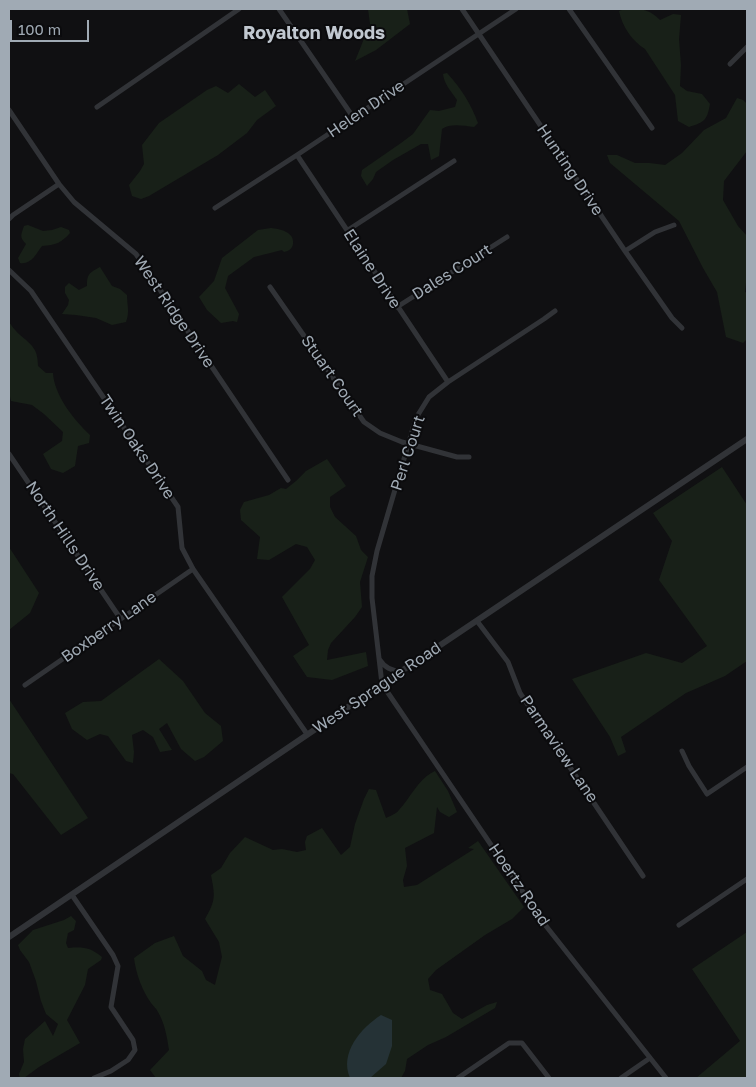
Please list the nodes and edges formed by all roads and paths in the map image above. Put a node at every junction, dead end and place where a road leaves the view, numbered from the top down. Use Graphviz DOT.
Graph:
graph roads {
  1 [pos="239,9"];
  2 [pos="280,9"];
  3 [pos="462,9"];
  4 [pos="516,9"];
  5 [pos="570,9"];
  6 [pos="479,34"];
  7 [pos="747,47"];
  8 [pos="730,64"];
  9 [pos="97,107"];
  10 [pos="9,110"];
  11 [pos="353,117"];
  12 [pos="652,128"];
  13 [pos="297,155"];
  14 [pos="454,161"];
  15 [pos="59,184"];
  16 [pos="215,208"];
  17 [pos="9,219"];
  18 [pos="674,226"];
  19 [pos="348,230"];
  20 [pos="507,237"];
  21 [pos="625,251"];
  22 [pos="9,270"];
  23 [pos="270,287"];
  24 [pos="397,307"];
  25 [pos="555,310"];
  26 [pos="682,328"];
  27 [pos="448,382"];
  28 [pos="747,439"];
  29 [pos="409,445"];
  30 [pos="9,454"];
  31 [pos="469,456"];
  32 [pos="288,480"];
  33 [pos="193,569"];
  34 [pos="120,618"];
  35 [pos="477,621"];
  36 [pos="379,660"];
  37 [pos="402,671"];
  38 [pos="382,684"];
  39 [pos="25,685"];
  40 [pos="308,734"];
  41 [pos="682,751"];
  42 [pos="747,767"];
  43 [pos="644,876"];
  44 [pos="747,879"];
  45 [pos="72,895"];
  46 [pos="679,925"];
  47 [pos="9,938"];
  48 [pos="650,1058"];
  49 [pos="94,1078"];
  50 [pos="458,1078"];
  51 [pos="549,1078"];
  52 [pos="621,1078"];
  53 [pos="666,1078"];
  1 -- 9 [label="street"];
  2 -- 11 [label="street"];
  3 -- 6 [label="street, Hunting Drive"];
  4 -- 6 [label="street, Helen Drive"];
  5 -- 12 [label="street"];
  6 -- 11 [label="street, Helen Drive"];
  6 -- 21 [label="street, Hunting Drive"];
  7 -- 8 [label="street"];
  10 -- 15 [label="street, West Ridge Drive"];
  11 -- 13 [label="street, Helen Drive"];
  13 -- 16 [label="street, Helen Drive"];
  13 -- 19 [label="street, Elaine Drive"];
  14 -- 19 [label="street"];
  15 -- 17 [label="street"];
  15 -- 32 [label="street, West Ridge Drive"];
  18 -- 21 [label="street"];
  19 -- 24 [label="street, Elaine Drive"];
  20 -- 24 [label="street, Dales Court"];
  21 -- 26 [label="street, Hunting Drive"];
  22 -- 33 [label="street, Twin Oaks Drive"];
  23 -- 29 [label="street, Stuart Court"];
  24 -- 27 [label="street, Elaine Drive"];
  25 -- 27 [label="street, Perl Court"];
  27 -- 29 [label="street, Perl Court"];
  28 -- 35 [label="street, West Sprague Road"];
  29 -- 31 [label="street, Stuart Court"];
  29 -- 36 [label="street, Perl Court"];
  30 -- 34 [label="street, North Hills Drive"];
  33 -- 34 [label="street, Boxberry Lane"];
  33 -- 40 [label="street, Twin Oaks Drive"];
  34 -- 39 [label="street, Boxberry Lane"];
  35 -- 37 [label="street, West Sprague Road"];
  35 -- 43 [label="street, Parmaview Lane"];
  36 -- 37 [label="street"];
  36 -- 38 [label="street, Perl Court"];
  37 -- 38 [label="street, West Sprague Road"];
  38 -- 40 [label="street, West Sprague Road"];
  38 -- 48 [label="street, Hoertz Road"];
  40 -- 45 [label="street, West Sprague Road"];
  41 -- 42 [label="street"];
  44 -- 46 [label="street"];
  45 -- 47 [label="street, West Sprague Road"];
  45 -- 49 [label="street"];
  48 -- 52 [label="street"];
  48 -- 53 [label="street, Hoertz Road"];
  50 -- 51 [label="street"];
}
